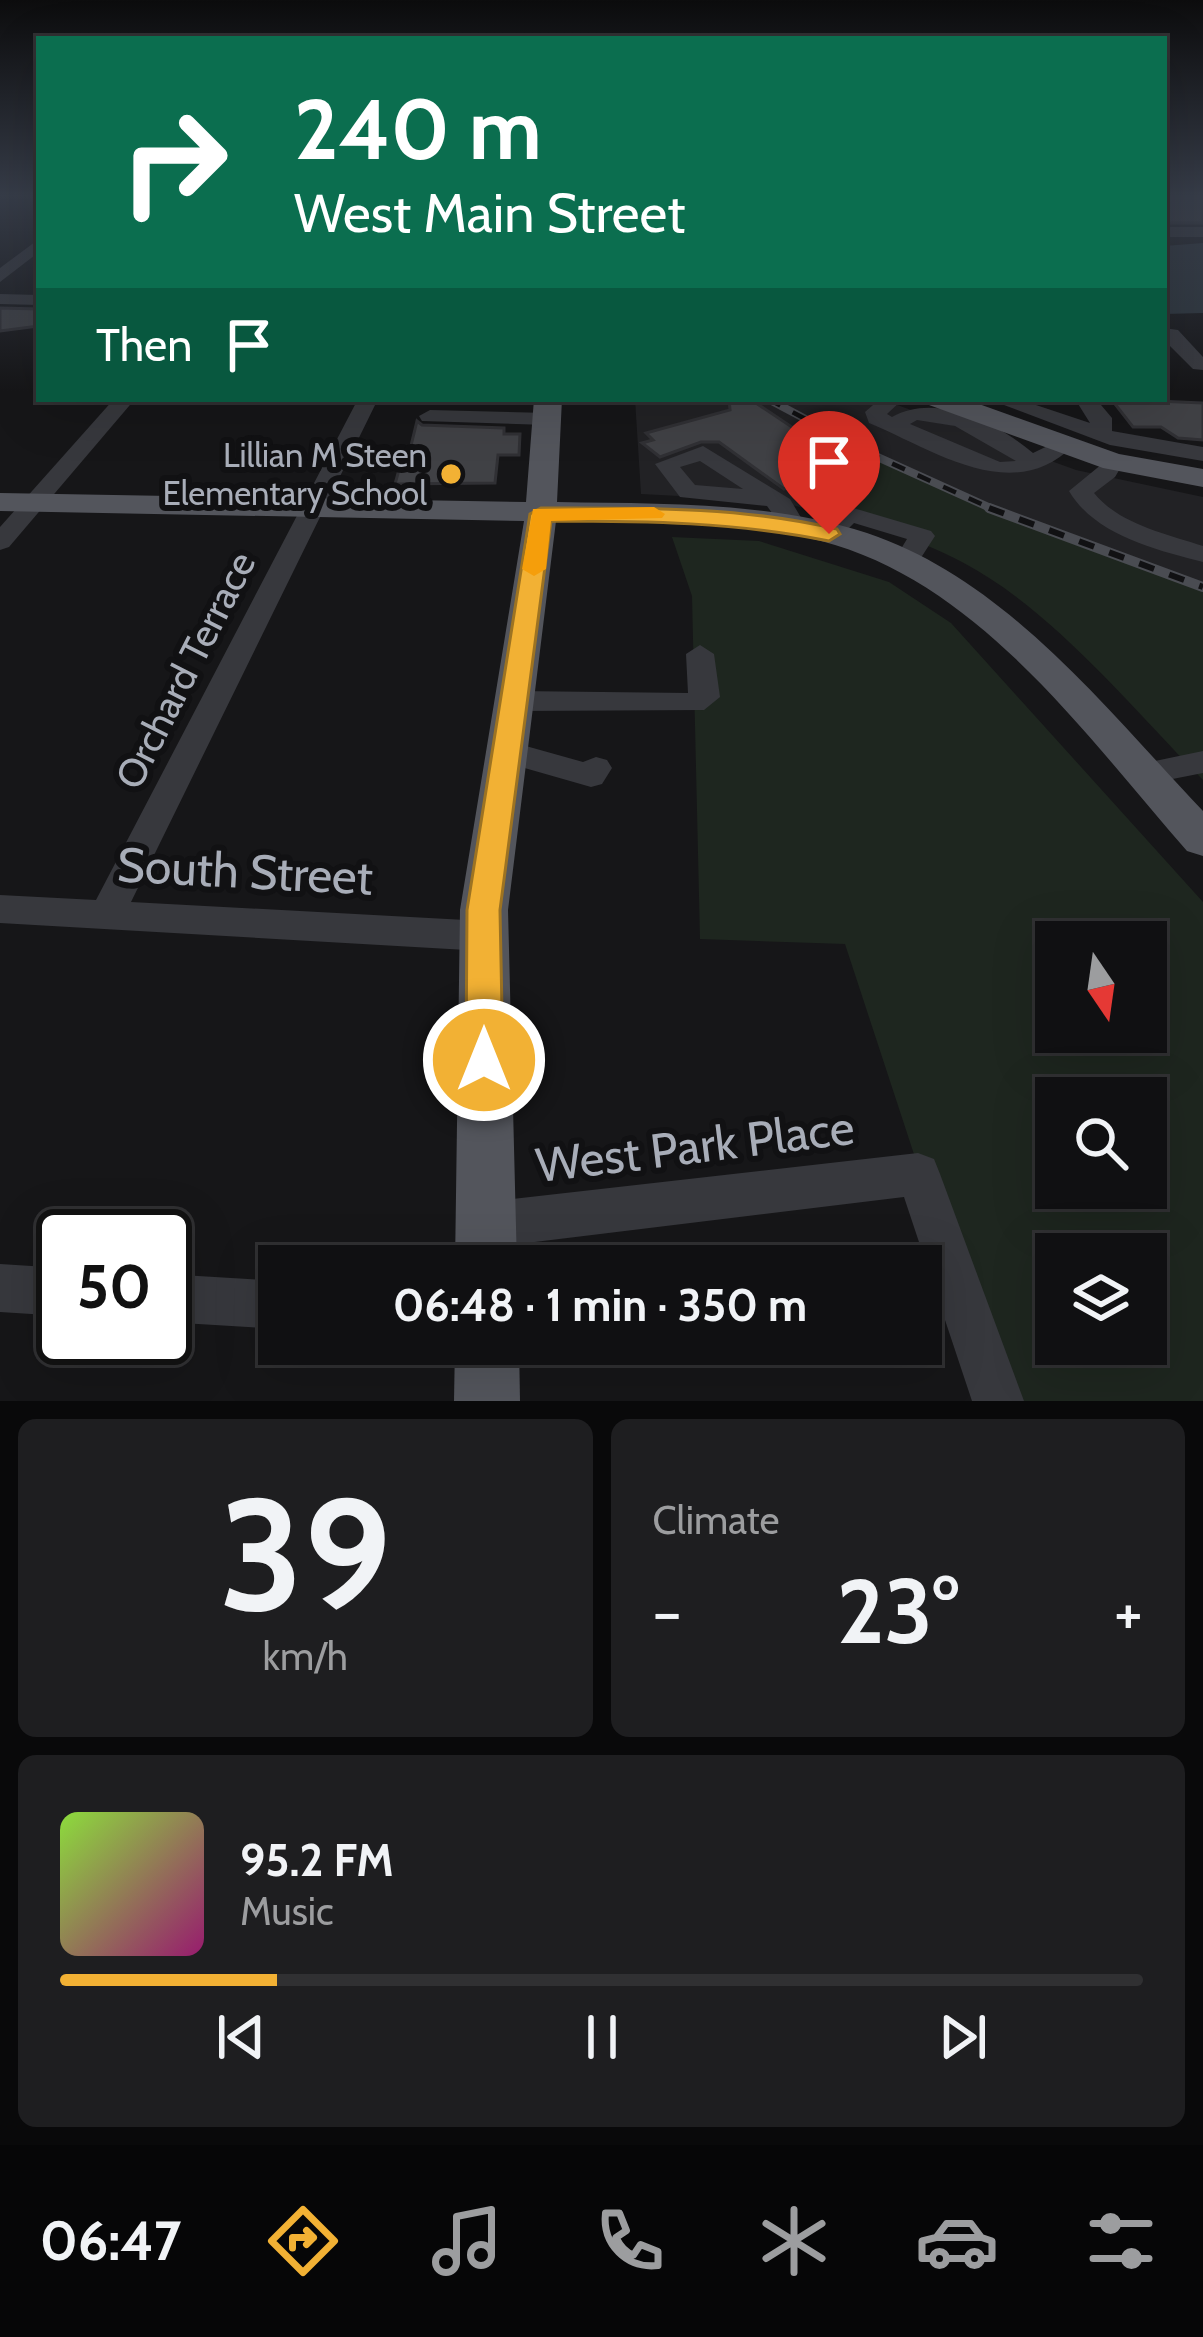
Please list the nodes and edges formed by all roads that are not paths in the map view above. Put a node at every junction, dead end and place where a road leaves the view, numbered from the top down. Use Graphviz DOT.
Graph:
graph roads {
  1 [pos="0,299"];
  2 [pos="36,301"];
  3 [pos="1167,334"];
  4 [pos="1201,365"];
  5 [pos="1167,366"];
  6 [pos="122,402"];
  7 [pos="367,402"];
  8 [pos="889,402"];
  9 [pos="947,402"];
  10 [pos="1005,402"];
  11 [pos="1088,402"];
  12 [pos="547,409"];
  13 [pos="430,416"];
  14 [pos="893,425"];
  15 [pos="1002,439"];
  16 [pos="1062,446"];
  17 [pos="1107,448"];
  18 [pos="1203,454"];
  19 [pos="965,457"];
  20 [pos="1031,464"];
  21 [pos="1203,478"];
  22 [pos="0,502"];
  23 [pos="35,502"];
  24 [pos="315,509"];
  25 [pos="541,514"];
  26 [pos="0,542"];
  27 [pos="1203,554"];
  28 [pos="700,654"];
  29 [pos="515,701"];
  30 [pos="508,752"];
  31 [pos="1203,762"];
  32 [pos="596,768"];
  33 [pos="1142,774"];
  34 [pos="1203,839"];
  35 [pos="0,909"];
  36 [pos="106,914"];
  37 [pos="484,936"];
  38 [pos="486,1245"];
  39 [pos="0,1288"];
  40 [pos="36,1290"];
  41 [pos="192,1300"];
  42 [pos="258,1304"];
  43 [pos="487,1365"];
  44 [pos="487,1401"];
  45 [pos="998,1401"];
  1 -- 2 [label="street"];
  3 -- 4 [label="street"];
  4 -- 5 [label="street"];
  6 -- 23 [label="street"];
  7 -- 24 [label="street, Orchard Terrace"];
  8 -- 14 [label="street"];
  9 -- 16 [label="main road"];
  10 -- 17 [label="street"];
  11 -- 17 [label="street"];
  12 -- 13 [label="street"];
  12 -- 25 [label="main road"];
  14 -- 15 [label="street"];
  14 -- 19 [label="street"];
  15 -- 19 [label="street"];
  15 -- 20 [label="street"];
  16 -- 17 [label="main road"];
  16 -- 20 [label="street"];
  17 -- 18 [label="street"];
  17 -- 21 [label="main road"];
  17 -- 27 [label="street"];
  19 -- 20 [label="street"];
  22 -- 23 [label="main road"];
  23 -- 24 [label="main road"];
  23 -- 26 [label="street"];
  24 -- 25 [label="main road"];
  24 -- 36 [label="street, Orchard Terrace"];
  25 -- 29 [label="main road"];
  25 -- 33 [label="main road"];
  28 -- 29 [label="street"];
  29 -- 30 [label="main road"];
  30 -- 32 [label="street"];
  30 -- 37 [label="main road"];
  31 -- 33 [label="street"];
  33 -- 34 [label="main road"];
  35 -- 36 [label="street, South Street"];
  36 -- 37 [label="street, South Street"];
  37 -- 38 [label="main road"];
  38 -- 45 [label="street, West Park Place"];
  39 -- 40 [label="street"];
  41 -- 42 [label="street"];
  43 -- 44 [label="main road"];
}
